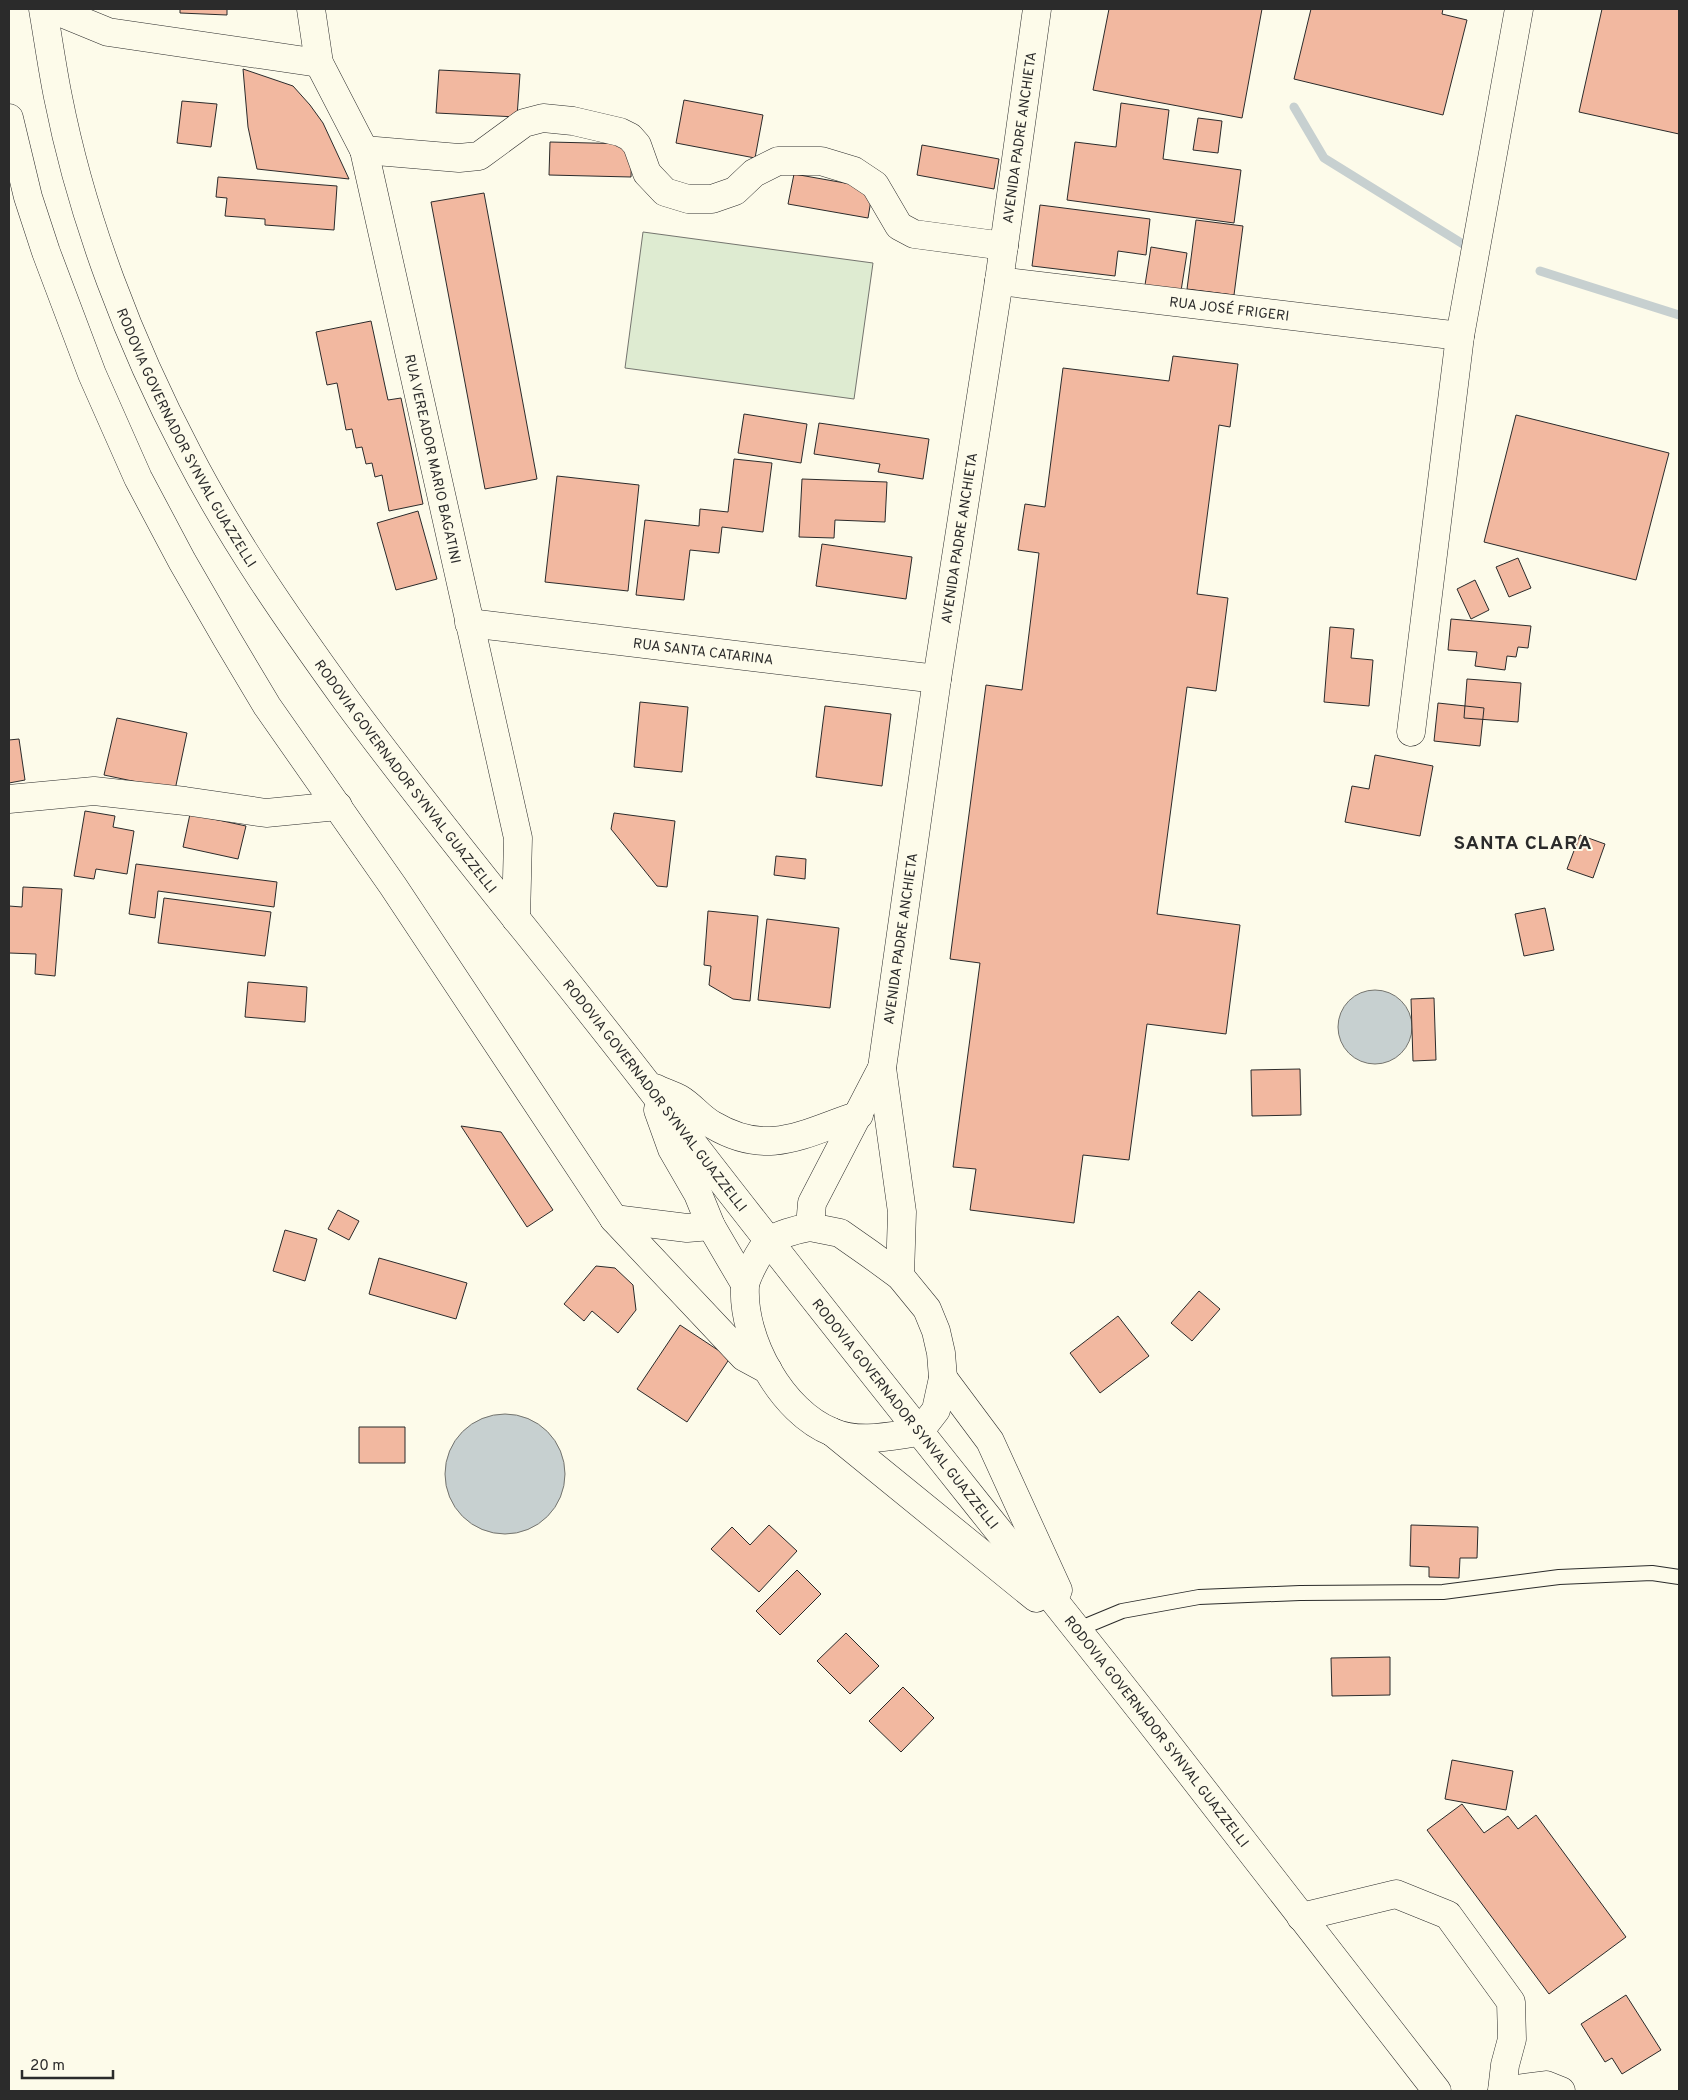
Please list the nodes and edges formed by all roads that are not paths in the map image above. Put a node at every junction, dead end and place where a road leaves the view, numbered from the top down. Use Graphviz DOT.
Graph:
graph roads {
  1 [pos="43,9"];
  2 [pos="52,9"];
  3 [pos="311,9"];
  4 [pos="1037,9"];
  5 [pos="1519,9"];
  6 [pos="319,63"];
  7 [pos="9,118"];
  8 [pos="364,150"];
  9 [pos="1004,246"];
  10 [pos="999,281"];
  11 [pos="1460,336"];
  12 [pos="469,623"];
  13 [pos="937,679"];
  14 [pos="1411,732"];
  15 [pos="9,799"];
  16 [pos="338,806"];
  17 [pos="516,919"];
  18 [pos="882,1068"];
  19 [pos="648,1086"];
  20 [pos="859,1115"];
  21 [pos="614,1218"];
  22 [pos="711,1226"];
  23 [pos="810,1227"];
  24 [pos="768,1241"];
  25 [pos="900,1276"];
  26 [pos="745,1284"];
  27 [pos="768,1370"];
  28 [pos="943,1378"];
  29 [pos="832,1432"];
  30 [pos="919,1432"];
  31 [pos="1679,1577"];
  32 [pos="1076,1630"];
  33 [pos="1301,1917"];
  34 [pos="1437,2091"];
  35 [pos="1502,2091"];
  36 [pos="1561,2091"];
  1 -- 17 [label="street, RODOVIA GOVERNADOR SYNVAL GUAZZELLI"];
  2 -- 6 [label="street"];
  3 -- 6 [label="street, RUA VEREADOR MARIO BAGATINI"];
  4 -- 9 [label="street, AVENIDA PADRE ANCHIETA"];
  5 -- 11 [label="street"];
  6 -- 8 [label="street, RUA VEREADOR MARIO BAGATINI"];
  7 -- 16 [label="street"];
  8 -- 9 [label="street"];
  8 -- 12 [label="street, RUA VEREADOR MARIO BAGATINI"];
  9 -- 10 [label="street, AVENIDA PADRE ANCHIETA"];
  10 -- 11 [label="street, RUA JOSÉ FRIGERI"];
  10 -- 13 [label="street, AVENIDA PADRE ANCHIETA"];
  11 -- 14 [label="street"];
  12 -- 13 [label="street, RUA SANTA CATARINA"];
  12 -- 17 [label="street, RUA VEREADOR MARIO BAGATINI"];
  13 -- 18 [label="street, AVENIDA PADRE ANCHIETA"];
  15 -- 16 [label="street"];
  16 -- 21 [label="street"];
  17 -- 19 [label="street, RODOVIA GOVERNADOR SYNVAL GUAZZELLI"];
  18 -- 20 [label="street, AVENIDA PADRE ANCHIETA"];
  18 -- 25 [label="street, AVENIDA PADRE ANCHIETA"];
  19 -- 20 [label="street"];
  19 -- 22 [label="street"];
  19 -- 24 [label="street, RODOVIA GOVERNADOR SYNVAL GUAZZELLI"];
  20 -- 23 [label="street, AVENIDA PADRE ANCHIETA"];
  21 -- 22 [label="street"];
  21 -- 27 [label="street"];
  22 -- 26 [label="street"];
  23 -- 24 [label="street"];
  23 -- 25 [label="street"];
  24 -- 26 [label="street"];
  24 -- 30 [label="street, RODOVIA GOVERNADOR SYNVAL GUAZZELLI"];
  25 -- 28 [label="street"];
  26 -- 27 [label="street"];
  27 -- 29 [label="street"];
  28 -- 30 [label="street"];
  28 -- 32 [label="street"];
  29 -- 30 [label="street"];
  29 -- 32 [label="street"];
  30 -- 32 [label="street, RODOVIA GOVERNADOR SYNVAL GUAZZELLI"];
  31 -- 32 [label="lane"];
  32 -- 33 [label="street, RODOVIA GOVERNADOR SYNVAL GUAZZELLI"];
  33 -- 34 [label="street, RODOVIA GOVERNADOR SYNVAL GUAZZELLI"];
  33 -- 35 [label="street"];
  35 -- 36 [label="street"];
}
